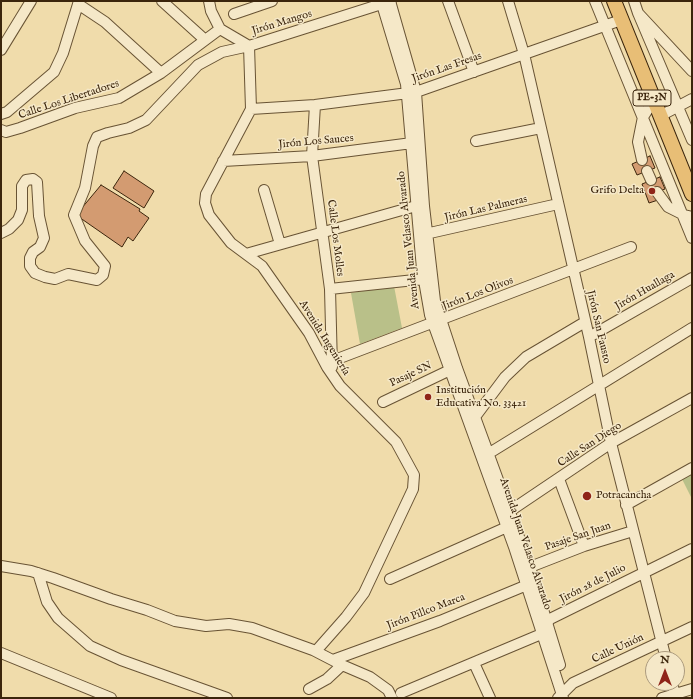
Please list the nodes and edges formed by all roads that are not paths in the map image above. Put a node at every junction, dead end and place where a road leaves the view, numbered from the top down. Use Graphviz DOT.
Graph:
graph roads {
  1 [pos="31,1"];
  2 [pos="162,1"];
  3 [pos="210,1"];
  4 [pos="272,1"];
  5 [pos="448,1"];
  6 [pos="508,1"];
  7 [pos="595,1"];
  8 [pos="614,1"];
  9 [pos="634,1"];
  10 [pos="78,2"];
  11 [pos="387,2"];
  12 [pos="638,13"];
  13 [pos="234,14"];
  14 [pos="621,20"];
  15 [pos="604,26"];
  16 [pos="220,29"];
  17 [pos="204,39"];
  18 [pos="249,46"];
  19 [pos="1,50"];
  20 [pos="524,54"];
  21 [pos="692,71"];
  22 [pos="474,72"];
  23 [pos="161,73"];
  24 [pos="412,93"];
  25 [pos="692,99"];
  26 [pos="653,101"];
  27 [pos="315,105"];
  28 [pos="679,107"];
  29 [pos="251,109"];
  30 [pos="1,114"];
  31 [pos="660,116"];
  32 [pos="643,117"];
  33 [pos="541,128"];
  34 [pos="1,130"];
  35 [pos="692,140"];
  36 [pos="476,141"];
  37 [pos="412,143"];
  38 [pos="312,156"];
  39 [pos="642,160"];
  40 [pos="223,161"];
  41 [pos="264,190"];
  42 [pos="657,192"];
  43 [pos="692,194"];
  44 [pos="558,204"];
  45 [pos="416,206"];
  46 [pos="688,216"];
  47 [pos="323,231"];
  48 [pos="1,233"];
  49 [pos="423,235"];
  50 [pos="692,238"];
  51 [pos="280,244"];
  52 [pos="631,247"];
  53 [pos="246,254"];
  54 [pos="573,270"];
  55 [pos="692,278"];
  56 [pos="424,279"];
  57 [pos="330,289"];
  58 [pos="436,322"];
  59 [pos="585,322"];
  60 [pos="692,328"];
  61 [pos="589,337"];
  62 [pos="332,361"];
  63 [pos="450,370"];
  64 [pos="333,375"];
  65 [pos="599,384"];
  66 [pos="692,398"];
  67 [pos="383,402"];
  68 [pos="475,417"];
  69 [pos="611,443"];
  70 [pos="485,456"];
  71 [pos="692,468"];
  72 [pos="559,479"];
  73 [pos="626,505"];
  74 [pos="506,514"];
  75 [pos="507,527"];
  76 [pos="633,531"];
  77 [pos="584,546"];
  78 [pos="692,549"];
  79 [pos="1,566"];
  80 [pos="530,567"];
  81 [pos="645,571"];
  82 [pos="38,574"];
  83 [pos="390,580"];
  84 [pos="527,585"];
  85 [pos="545,626"];
  86 [pos="692,627"];
  87 [pos="661,642"];
  88 [pos="316,651"];
  89 [pos="664,651"];
  90 [pos="1,653"];
  91 [pos="338,663"];
  92 [pos="474,663"];
  93 [pos="309,689"];
  94 [pos="692,689"];
  95 [pos="401,693"];
  96 [pos="564,696"];
  97 [pos="676,696"];
  98 [pos="111,698"];
  99 [pos="227,698"];
  100 [pos="392,698"];
  101 [pos="490,698"];
  102 [pos="662,698"];
  1 -- 19 [label="street"];
  2 -- 17 [label="street"];
  3 -- 16 [label="street"];
  4 -- 13 [label="street"];
  5 -- 22 [label="street"];
  6 -- 20 [label="street, Jirón San Fausto"];
  7 -- 15 [label="street"];
  8 -- 14 [label="highway, PE-3N"];
  9 -- 12 [label="street"];
  10 -- 23 [label="street"];
  10 -- 30 [label="street, Calle Los Libertadores"];
  11 -- 18 [label="street, Jirón Mangos"];
  11 -- 24 [label="street, Avenida Juan Velasco Alvarado"];
  12 -- 21 [label="street"];
  12 -- 28 [label="street"];
  14 -- 15 [label="street, Jirón Las Fresas"];
  14 -- 26 [label="highway, PE-3N"];
  15 -- 20 [label="street, Jirón Las Fresas"];
  15 -- 32 [label="street"];
  16 -- 17 [label="street, Calle Los Libertadores"];
  16 -- 18 [label="street"];
  17 -- 23 [label="street, Calle Los Libertadores"];
  18 -- 29 [label="street"];
  18 -- 48 [label="street, Jirón Mangos"];
  20 -- 22 [label="street, Jirón Las Fresas"];
  20 -- 33 [label="street, Jirón San Fausto"];
  22 -- 24 [label="street, Jirón Las Fresas"];
  23 -- 34 [label="street, Calle Los Libertadores"];
  24 -- 27 [label="street, Jirón Las Fresas"];
  24 -- 37 [label="street, Avenida Juan Velasco Alvarado"];
  24 -- 49 [label="street, Avenida Juan Velasco Alvarado"];
  25 -- 28 [label="street"];
  26 -- 31 [label="highway, PE-3N"];
  26 -- 32 [label="street"];
  27 -- 29 [label="street, Jirón Las Fresas"];
  27 -- 38 [label="street, Calle Los Molles"];
  28 -- 31 [label="street"];
  28 -- 35 [label="street"];
  29 -- 40 [label="street, Avenida Ingeniería"];
  31 -- 43 [label="highway, PE-3N"];
  32 -- 39 [label="street"];
  32 -- 46 [label="street"];
  33 -- 36 [label="street"];
  33 -- 44 [label="street, Jirón San Fausto"];
  37 -- 38 [label="street, Jirón Los Sauces"];
  37 -- 45 [label="street, Avenida Juan Velasco Alvarado"];
  38 -- 40 [label="street, Jirón Los Sauces"];
  38 -- 47 [label="street, Calle Los Molles"];
  40 -- 53 [label="street, Avenida Ingeniería"];
  41 -- 51 [label="street"];
  42 -- 46 [label="street"];
  44 -- 49 [label="street, Jirón Las Palmeras"];
  44 -- 54 [label="street, Jirón San Fausto"];
  45 -- 47 [label="street"];
  45 -- 49 [label="street, Avenida Juan Velasco Alvarado"];
  46 -- 50 [label="street"];
  47 -- 51 [label="street"];
  47 -- 57 [label="street, Calle Los Molles"];
  49 -- 56 [label="street, Avenida Juan Velasco Alvarado"];
  49 -- 58 [label="street, Avenida Juan Velasco Alvarado"];
  51 -- 53 [label="street"];
  52 -- 54 [label="street, Jirón Los Olivos"];
  53 -- 64 [label="street, Avenida Ingeniería"];
  54 -- 58 [label="street, Jirón Los Olivos"];
  54 -- 59 [label="street, Jirón San Fausto"];
  55 -- 61 [label="street, Jirón Huallaga"];
  56 -- 57 [label="street"];
  56 -- 58 [label="street, Avenida Juan Velasco Alvarado"];
  57 -- 62 [label="street, Calle Los Molles"];
  58 -- 62 [label="street, Jirón Los Olivos"];
  58 -- 63 [label="street, Avenida Juan Velasco Alvarado"];
  58 -- 68 [label="street, Avenida Juan Velasco Alvarado"];
  59 -- 61 [label="street, Jirón San Fausto"];
  59 -- 68 [label="street"];
  60 -- 65 [label="street"];
  61 -- 65 [label="street, Jirón San Fausto"];
  62 -- 64 [label="street, Calle Los Molles"];
  63 -- 67 [label="street, Pasaje SN"];
  63 -- 70 [label="street, Avenida Juan Velasco Alvarado"];
  64 -- 88 [label="street, Avenida Ingeniería"];
  65 -- 69 [label="street, Jirón San Fausto"];
  65 -- 70 [label="street"];
  66 -- 69 [label="street, Calle San Diego"];
  68 -- 70 [label="street, Avenida Juan Velasco Alvarado"];
  69 -- 72 [label="street, Calle San Diego"];
  69 -- 73 [label="street, Jirón San Fausto"];
  70 -- 74 [label="street, Avenida Juan Velasco Alvarado"];
  71 -- 73 [label="street"];
  72 -- 74 [label="street, Calle San Diego"];
  72 -- 77 [label="street"];
  73 -- 76 [label="street, Jirón San Fausto"];
  74 -- 75 [label="street, Avenida Juan Velasco Alvarado"];
  74 -- 80 [label="street, Avenida Juan Velasco Alvarado"];
  75 -- 83 [label="street"];
  75 -- 84 [label="street, Avenida Juan Velasco Alvarado"];
  76 -- 77 [label="street, Pasaje San Juan"];
  76 -- 81 [label="street, Jirón San Fausto"];
  77 -- 80 [label="street, Pasaje San Juan"];
  78 -- 81 [label="street, Jirón 28 de Julio"];
  79 -- 82 [label="street"];
  80 -- 85 [label="street, Avenida Juan Velasco Alvarado"];
  81 -- 85 [label="street, Jirón 28 de Julio"];
  81 -- 87 [label="street, Jirón San Fausto"];
  82 -- 88 [label="street"];
  82 -- 99 [label="street"];
  84 -- 85 [label="street, Avenida Juan Velasco Alvarado"];
  84 -- 91 [label="street, Jirón Pillco Marca"];
  85 -- 92 [label="street, Jirón 28 de Julio"];
  85 -- 96 [label="street, Avenida Juan Velasco Alvarado"];
  86 -- 87 [label="street, Calle Unión"];
  87 -- 89 [label="street, Jirón San Fausto"];
  87 -- 96 [label="street, Calle Unión"];
  88 -- 91 [label="street"];
  90 -- 98 [label="street"];
  91 -- 93 [label="street"];
  91 -- 100 [label="street"];
  92 -- 95 [label="street, Jirón 28 de Julio"];
  92 -- 101 [label="street"];
  94 -- 97 [label="street"];
  97 -- 102 [label="street"];
}
